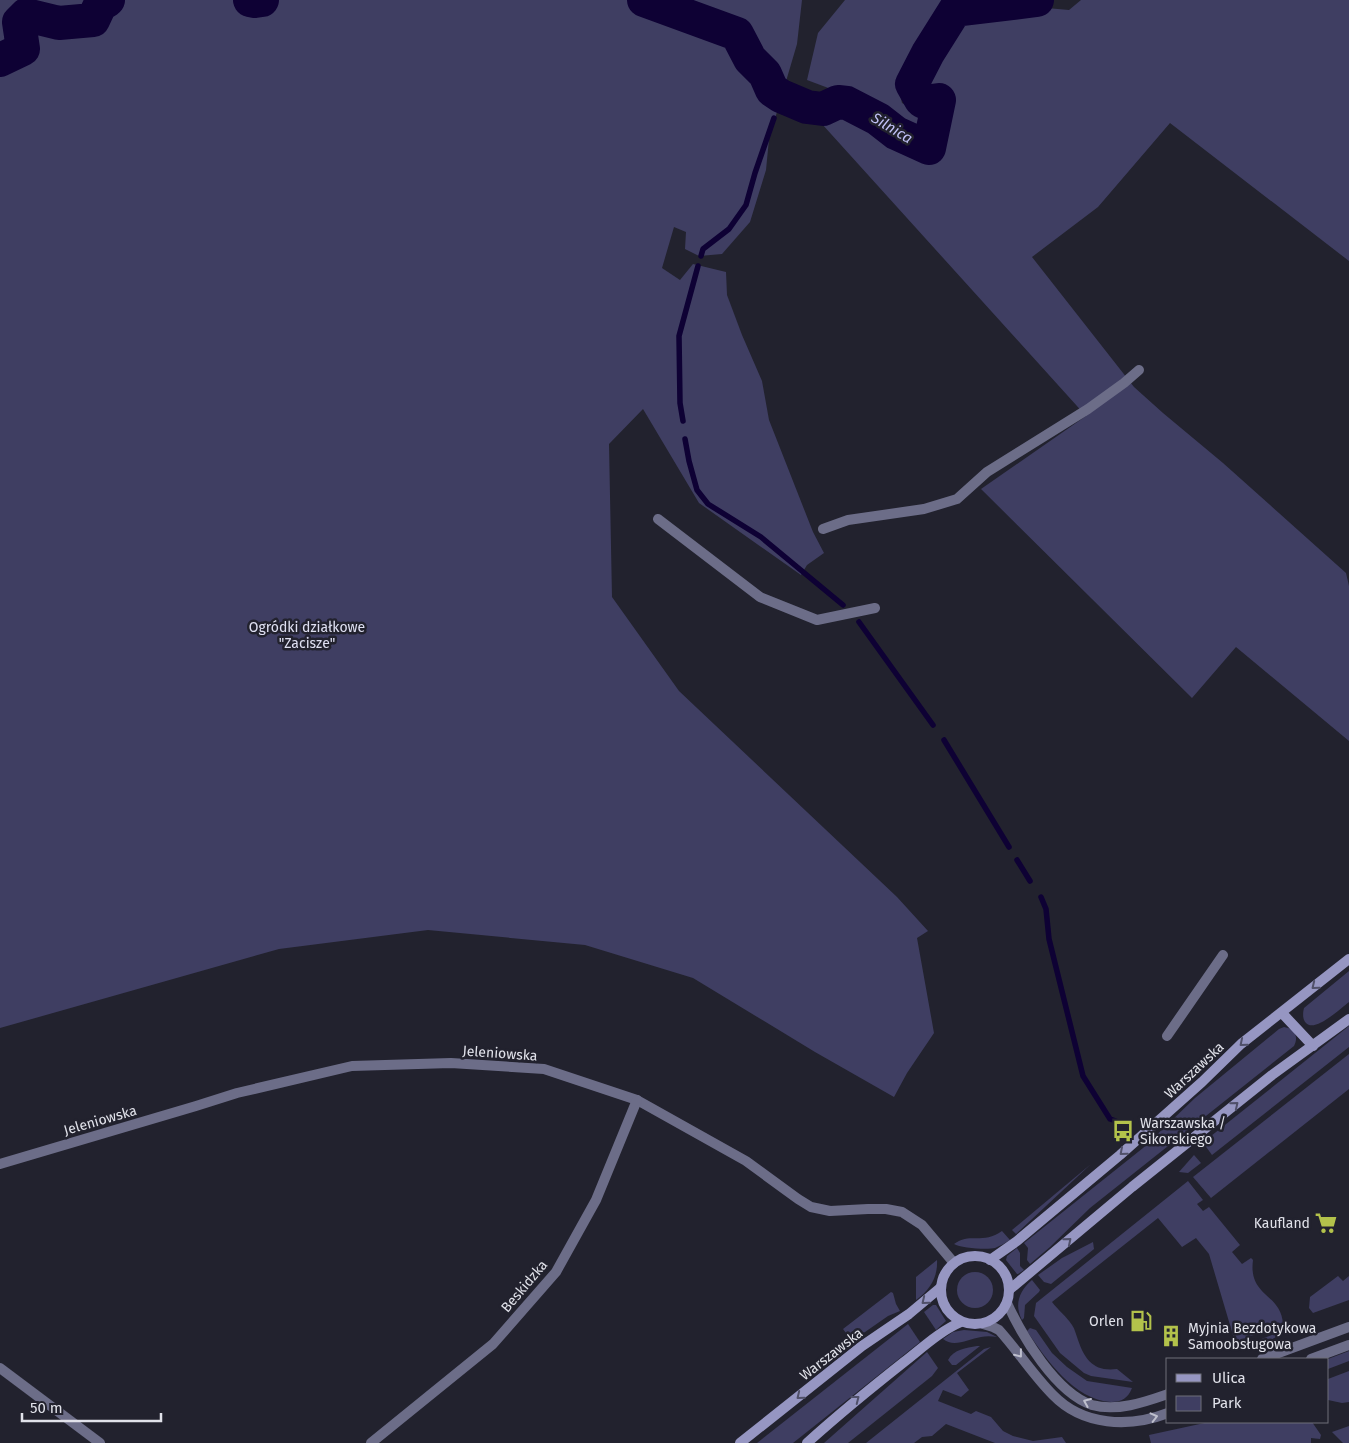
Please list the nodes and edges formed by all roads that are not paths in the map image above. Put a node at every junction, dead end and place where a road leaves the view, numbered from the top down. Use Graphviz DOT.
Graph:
graph roads {
  1 [pos="1138,370"];
  2 [pos="658,519"];
  3 [pos="823,529"];
  4 [pos="875,608"];
  5 [pos="1223,955"];
  6 [pos="1349,959"];
  7 [pos="1282,1012"];
  8 [pos="1349,1019"];
  9 [pos="1167,1036"];
  10 [pos="1313,1046"];
  11 [pos="637,1100"];
  12 [pos="0,1164"];
  13 [pos="990,1260"];
  14 [pos="954,1263"];
  15 [pos="940,1288"];
  16 [pos="1009,1290"];
  17 [pos="1007,1303"];
  18 [pos="960,1322"];
  19 [pos="983,1324"];
  20 [pos="1349,1327"];
  21 [pos="1349,1345"];
  22 [pos="1265,1358"];
  23 [pos="1314,1358"];
  24 [pos="0,1368"];
  25 [pos="1166,1395"];
  26 [pos="1166,1413"];
  27 [pos="100,1443"];
  28 [pos="371,1443"];
  29 [pos="740,1443"];
  30 [pos="806,1443"];
  1 -- 3 [label="street"];
  2 -- 4 [label="street"];
  5 -- 9 [label="street"];
  6 -- 7 [label="main road, Warszawska, one-way"];
  7 -- 10 [label="main road"];
  7 -- 13 [label="main road, Warszawska, one-way"];
  8 -- 10 [label="main road"];
  16 -- 10 [label="main road, one-way"];
  11 -- 12 [label="street, Jeleniowska"];
  11 -- 14 [label="street, Jeleniowska"];
  11 -- 28 [label="street, Beskidzka"];
  13 -- 14 [label="main road"];
  13 -- 16 [label="main road"];
  14 -- 15 [label="main road"];
  15 -- 18 [label="main road"];
  15 -- 29 [label="main road, Warszawska, one-way"];
  16 -- 17 [label="main road"];
  17 -- 19 [label="main road"];
  25 -- 17 [label="street, one-way"];
  18 -- 19 [label="main road"];
  30 -- 18 [label="main road, one-way"];
  19 -- 26 [label="street, one-way"];
  20 -- 22 [label="street"];
  21 -- 23 [label="street"];
  24 -- 27 [label="street"];
}
